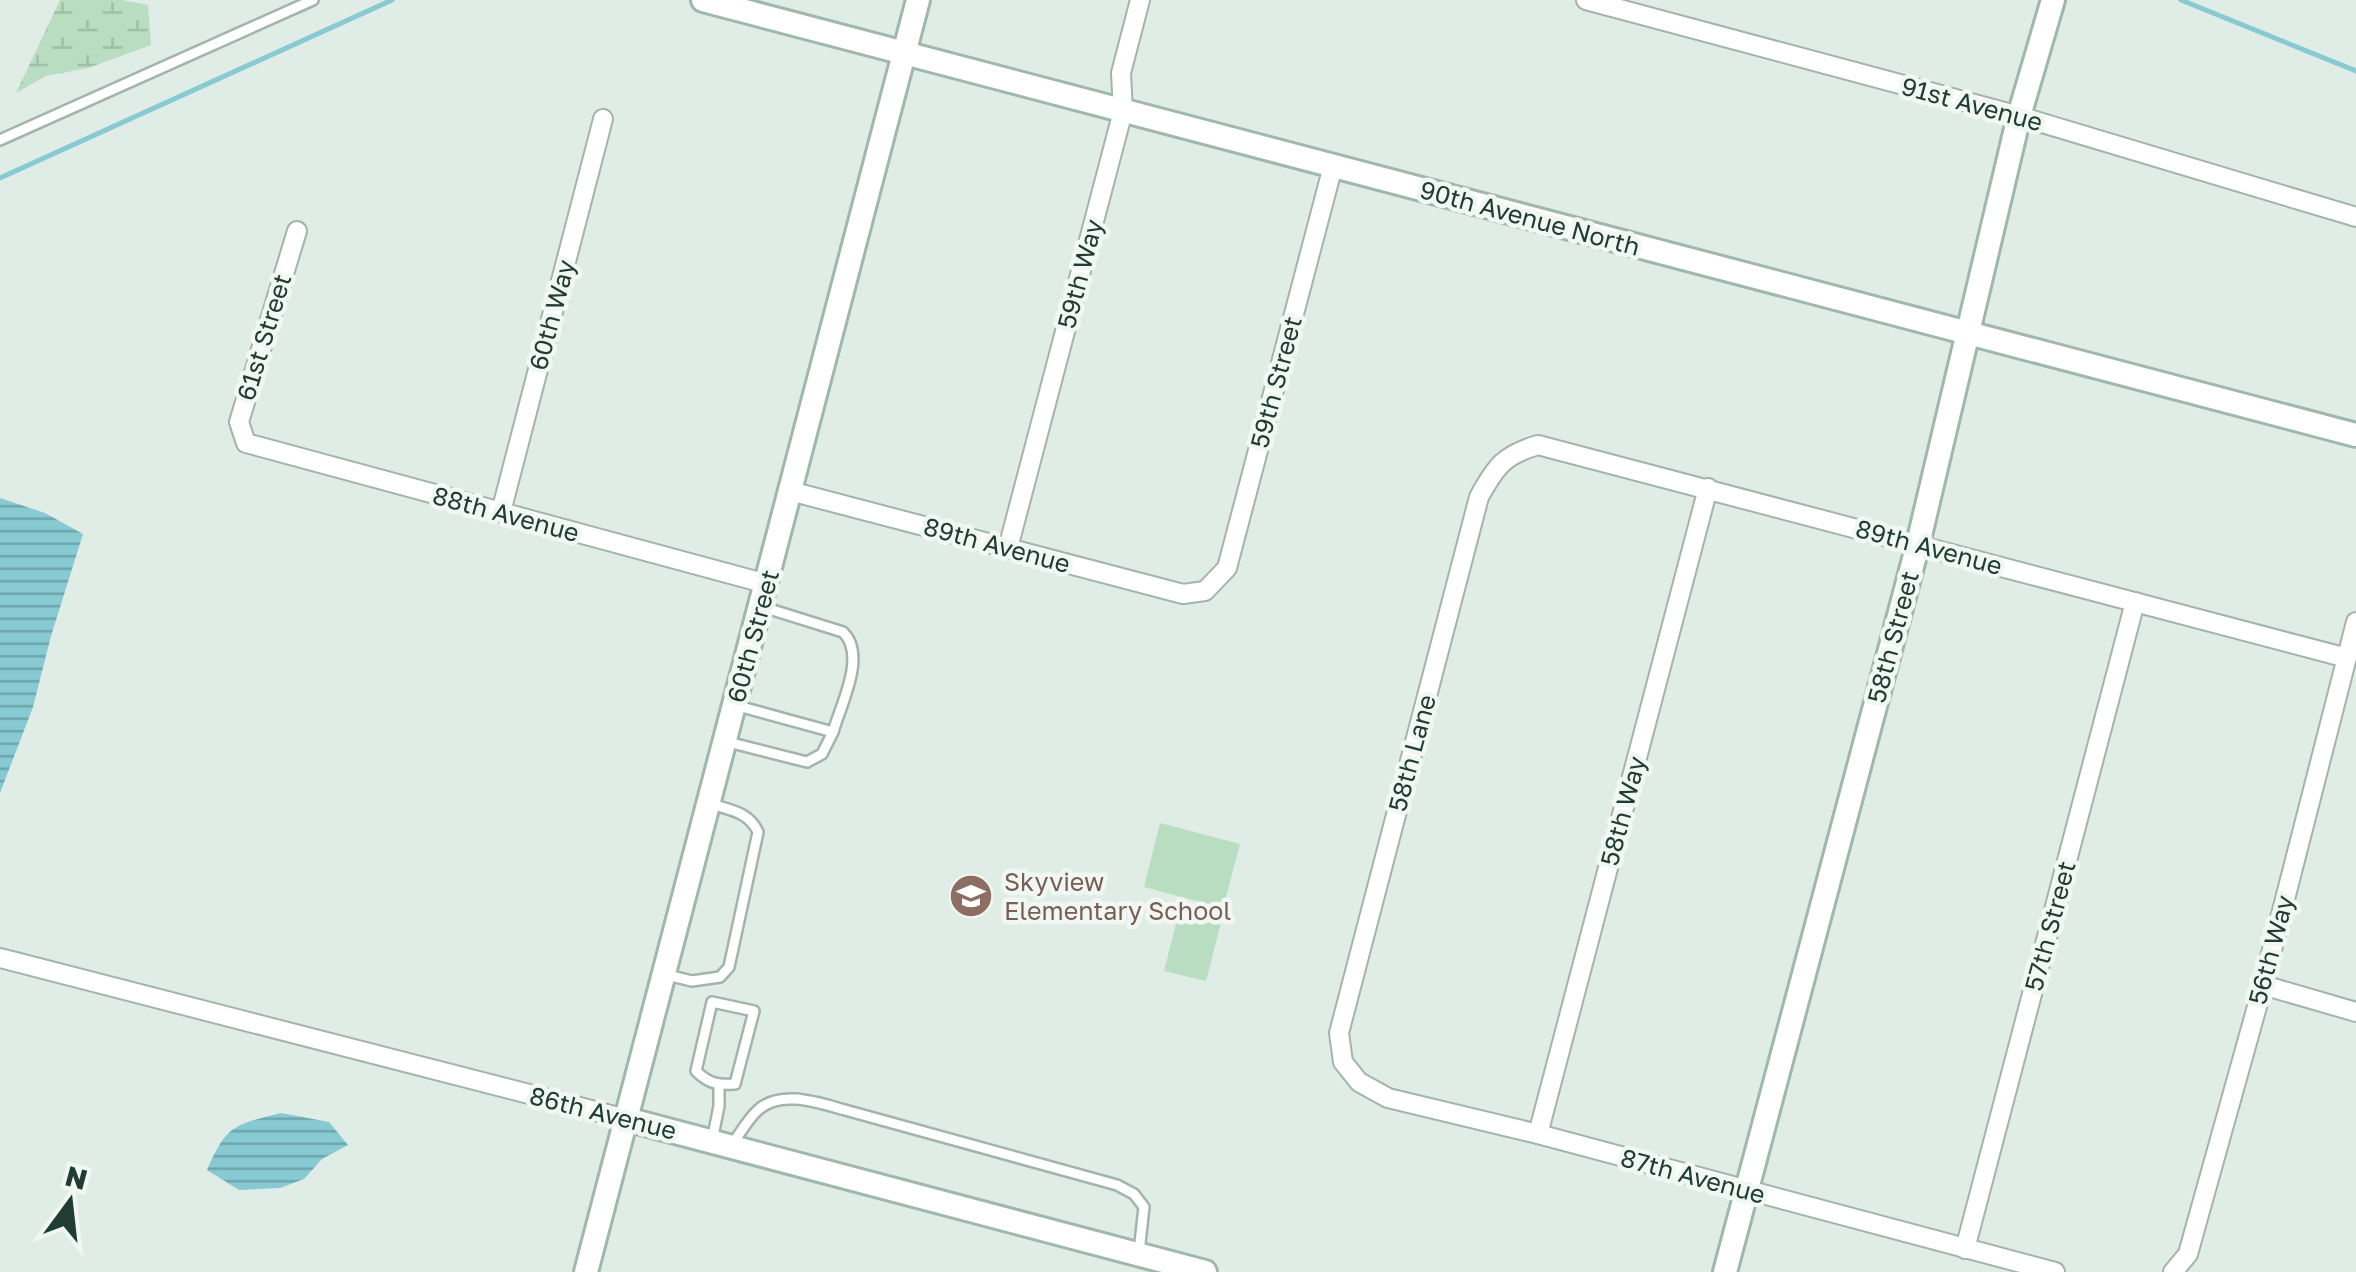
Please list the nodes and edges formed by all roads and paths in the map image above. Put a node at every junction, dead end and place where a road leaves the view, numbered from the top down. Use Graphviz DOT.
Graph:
graph roads {
  1 [pos="312,0"];
  2 [pos="703,0"];
  3 [pos="918,0"];
  4 [pos="1140,0"];
  5 [pos="1586,0"];
  6 [pos="2052,0"];
  7 [pos="904,53"];
  8 [pos="1124,111"];
  9 [pos="2018,116"];
  10 [pos="603,119"];
  11 [pos="0,140"];
  12 [pos="1332,166"];
  13 [pos="2356,217"];
  14 [pos="297,231"];
  15 [pos="1968,333"];
  16 [pos="2356,436"];
  17 [pos="246,443"];
  18 [pos="1511,454"];
  19 [pos="1708,488"];
  20 [pos="790,490"];
  21 [pos="501,512"];
  22 [pos="1918,544"];
  23 [pos="1008,548"];
  24 [pos="1206,591"];
  25 [pos="764,595"];
  26 [pos="2135,602"];
  27 [pos="2356,622"];
  28 [pos="2346,658"];
  29 [pos="735,705"];
  30 [pos="832,732"];
  31 [pos="726,741"];
  32 [pos="709,803"];
  33 [pos="0,958"];
  34 [pos="664,974"];
  35 [pos="702,980"];
  36 [pos="2263,985"];
  37 [pos="712,1002"];
  38 [pos="2356,1012"];
  39 [pos="1343,1062"];
  40 [pos="719,1085"];
  41 [pos="626,1118"];
  42 [pos="1538,1134"];
  43 [pos="721,1144"];
  44 [pos="1745,1190"];
  45 [pos="1966,1249"];
  46 [pos="1139,1254"];
  47 [pos="586,1272"];
  48 [pos="1205,1272"];
  49 [pos="1724,1272"];
  50 [pos="2055,1272"];
  51 [pos="2173,1272"];
  1 -- 11 [label="lane"];
  2 -- 7 [label="street, 90th Avenue North"];
  3 -- 7 [label="street, 60th Street"];
  4 -- 8 [label="street, 59th Way"];
  5 -- 9 [label="street, 91st Avenue"];
  6 -- 9 [label="street, 58th Street"];
  7 -- 8 [label="street, 90th Avenue North"];
  7 -- 20 [label="street, 60th Street"];
  8 -- 12 [label="street, 90th Avenue North"];
  8 -- 23 [label="street, 59th Way"];
  9 -- 13 [label="street, 91st Avenue"];
  9 -- 15 [label="street, 58th Street"];
  10 -- 21 [label="street, 60th Way"];
  12 -- 15 [label="street, 90th Avenue North"];
  12 -- 24 [label="street, 59th Street"];
  14 -- 17 [label="street, 61st Street"];
  15 -- 16 [label="street, 90th Avenue North"];
  15 -- 22 [label="street, 58th Street"];
  17 -- 21 [label="street, 88th Avenue"];
  18 -- 19 [label="street, 89th Avenue"];
  18 -- 39 [label="street, 58th Lane"];
  19 -- 22 [label="street, 89th Avenue"];
  19 -- 42 [label="street, 58th Way"];
  20 -- 23 [label="street, 89th Avenue"];
  20 -- 25 [label="street, 60th Street"];
  21 -- 25 [label="street, 88th Avenue"];
  22 -- 26 [label="street, 89th Avenue"];
  22 -- 44 [label="street, 58th Street"];
  23 -- 24 [label="street, 89th Avenue"];
  25 -- 29 [label="street, 60th Street"];
  25 -- 30 [label="lane"];
  26 -- 28 [label="street, 89th Avenue"];
  26 -- 45 [label="street, 57th Street"];
  27 -- 28 [label="street, 56th Way"];
  28 -- 36 [label="street, 56th Way"];
  29 -- 30 [label="lane"];
  29 -- 31 [label="street, 60th Street"];
  30 -- 31 [label="lane"];
  31 -- 32 [label="street, 60th Street"];
  32 -- 34 [label="street, 60th Street"];
  32 -- 35 [label="lane"];
  33 -- 41 [label="street, 86th Avenue"];
  34 -- 35 [label="lane"];
  34 -- 41 [label="street, 60th Street"];
  35 -- 37 [label="lane"];
  36 -- 38 [label="street"];
  36 -- 51 [label="street, 56th Way"];
  37 -- 40 [label="lane"];
  37 -- 40 [label="lane"];
  39 -- 42 [label="street, 87th Avenue"];
  40 -- 43 [label="lane"];
  41 -- 43 [label="street, 86th Avenue"];
  41 -- 47 [label="street, 60th Street"];
  42 -- 44 [label="street, 87th Avenue"];
  43 -- 46 [label="street, 86th Avenue"];
  43 -- 46 [label="lane"];
  44 -- 45 [label="street, 87th Avenue"];
  44 -- 49 [label="street, 58th Street"];
  45 -- 50 [label="street, 87th Avenue"];
  46 -- 48 [label="street, 86th Avenue"];
}
